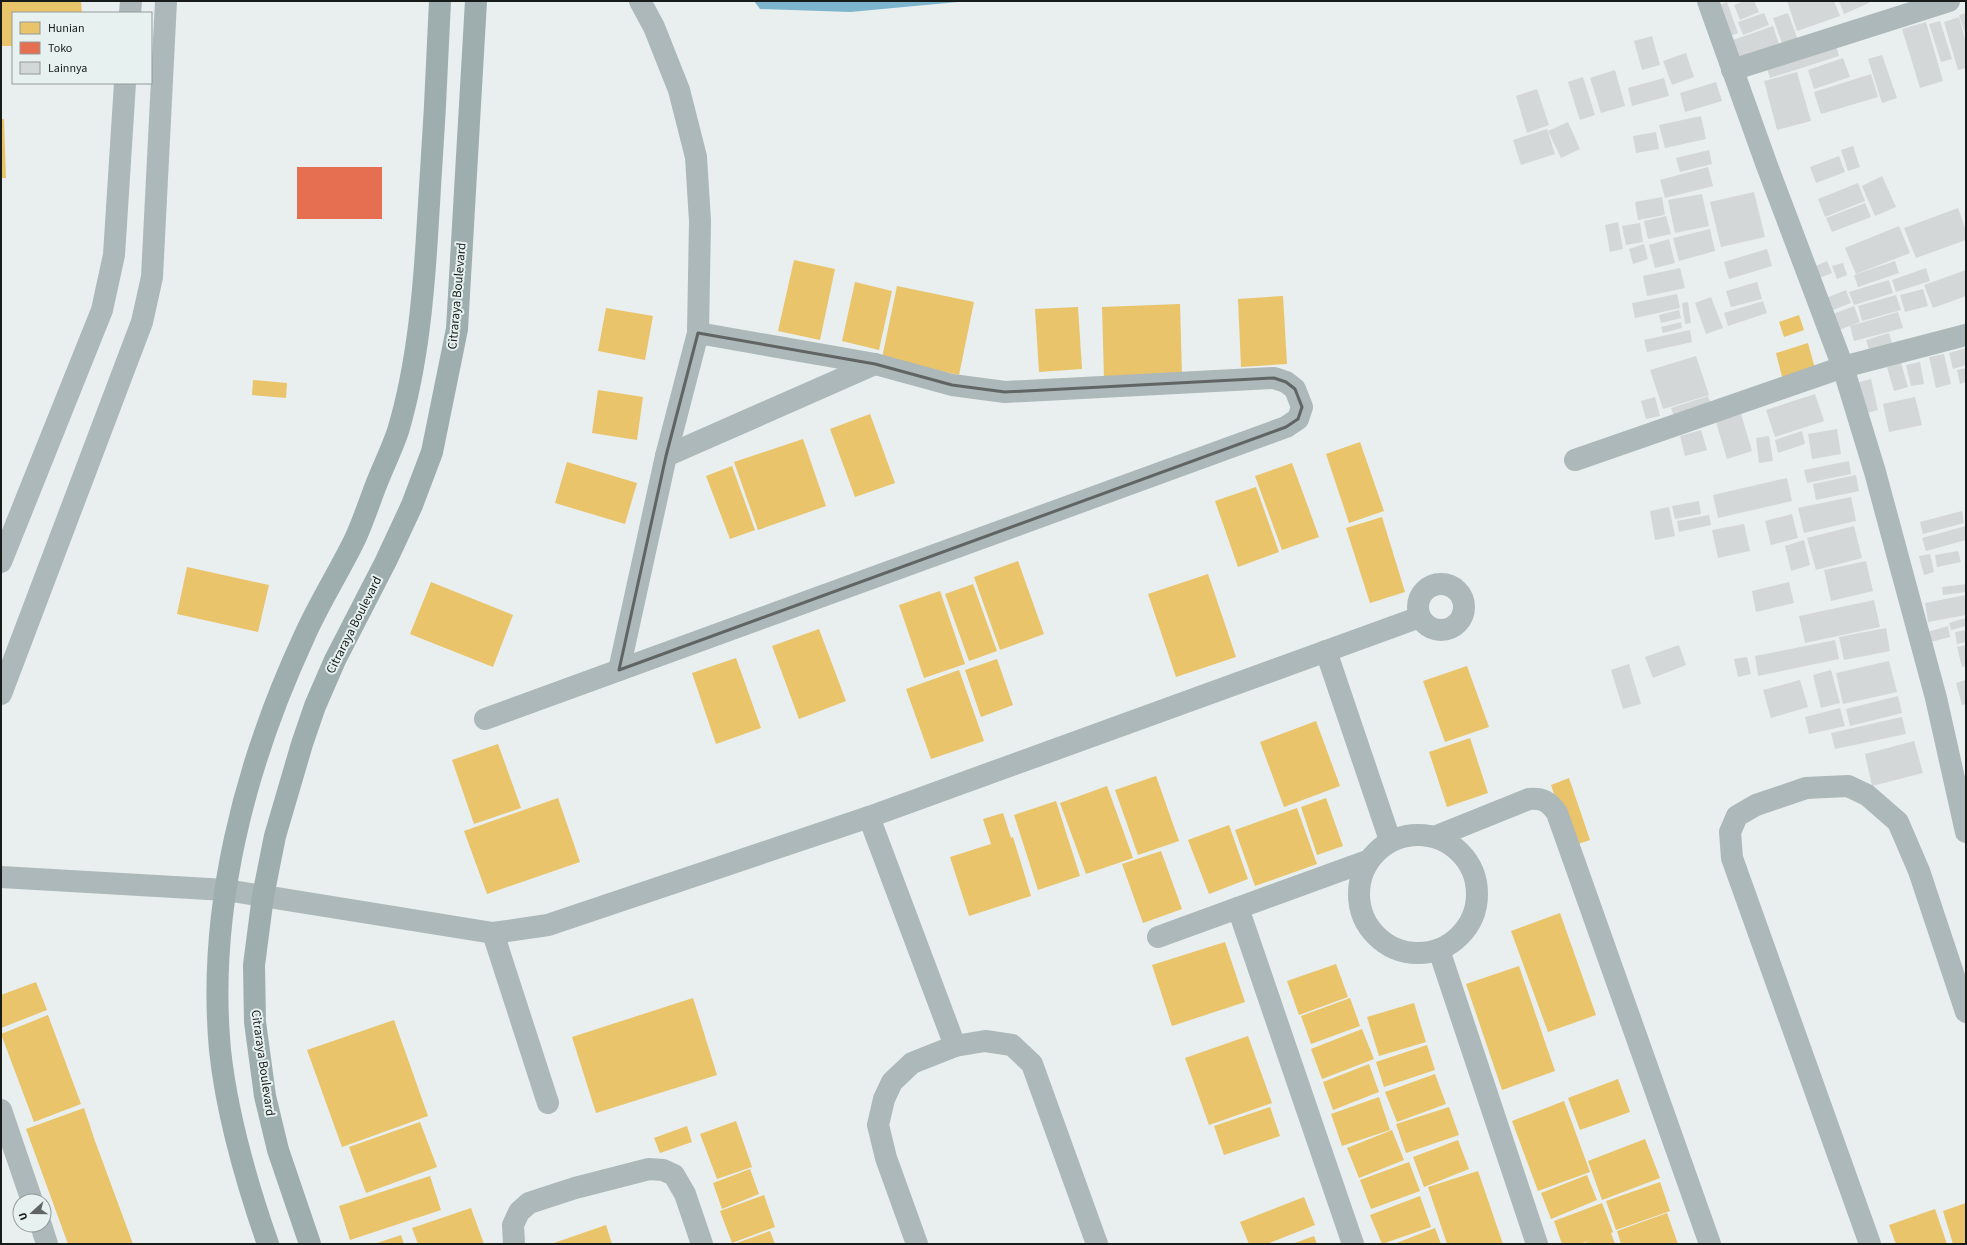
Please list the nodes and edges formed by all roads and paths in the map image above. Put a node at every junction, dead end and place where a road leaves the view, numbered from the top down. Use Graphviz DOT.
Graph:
graph roads {
  1 [pos="130,1"];
  2 [pos="166,1"];
  3 [pos="440,1"];
  4 [pos="476,1"];
  5 [pos="640,1"];
  6 [pos="1708,1"];
  7 [pos="1949,1"];
  8 [pos="130,12"];
  9 [pos="1732,70"];
  10 [pos="125,84"];
  11 [pos="698,333"];
  12 [pos="1966,335"];
  13 [pos="875,364"];
  14 [pos="1843,367"];
  15 [pos="666,456"];
  16 [pos="1574,460"];
  17 [pos="1,562"];
  18 [pos="1420,617"];
  19 [pos="1326,651"];
  20 [pos="619,670"];
  21 [pos="1,694"];
  22 [pos="485,719"];
  23 [pos="869,817"];
  24 [pos="1966,832"];
  25 [pos="1437,836"];
  26 [pos="1390,840"];
  27 [pos="1367,861"];
  28 [pos="1,877"];
  29 [pos="226,890"];
  30 [pos="263,896"];
  31 [pos="1238,908"];
  32 [pos="492,933"];
  33 [pos="1158,938"];
  34 [pos="1439,950"];
  35 [pos="1966,1012"];
  36 [pos="956,1046"];
  37 [pos="548,1103"];
  38 [pos="1,1110"];
  39 [pos="29,1193"];
  40 [pos="43,1233"];
  41 [pos="47,1244"];
  42 [pos="268,1244"];
  43 [pos="310,1244"];
  44 [pos="514,1244"];
  45 [pos="702,1244"];
  46 [pos="917,1244"];
  47 [pos="1097,1244"];
  48 [pos="1353,1244"];
  49 [pos="1537,1244"];
  50 [pos="1710,1244"];
  51 [pos="1870,1244"];
  1 -- 8 [label="street"];
  2 -- 21 [label="street"];
  3 -- 29 [label="main road"];
  4 -- 30 [label="main road, Citraraya Boulevard"];
  5 -- 11 [label="street"];
  6 -- 9 [label="street"];
  7 -- 9 [label="street"];
  9 -- 14 [label="street"];
  10 -- 17 [label="street"];
  11 -- 13 [label="street"];
  11 -- 15 [label="street"];
  12 -- 14 [label="street"];
  13 -- 15 [label="street"];
  13 -- 20 [label="street"];
  14 -- 16 [label="street"];
  14 -- 24 [label="street"];
  15 -- 20 [label="street"];
  18 -- 19 [label="street"];
  19 -- 23 [label="street"];
  19 -- 26 [label="street"];
  20 -- 22 [label="street"];
  23 -- 32 [label="street"];
  23 -- 36 [label="street"];
  25 -- 26 [label="street"];
  25 -- 34 [label="street"];
  25 -- 50 [label="street"];
  26 -- 27 [label="street"];
  27 -- 31 [label="street"];
  27 -- 34 [label="street"];
  28 -- 29 [label="street"];
  29 -- 30 [label="street"];
  29 -- 42 [label="main road"];
  30 -- 32 [label="street"];
  30 -- 43 [label="main road, Citraraya Boulevard"];
  31 -- 33 [label="street"];
  31 -- 48 [label="street"];
  32 -- 37 [label="street"];
  34 -- 49 [label="street"];
  35 -- 51 [label="street"];
  36 -- 46 [label="street"];
  36 -- 47 [label="street"];
  38 -- 39 [label="street"];
  40 -- 41 [label="street"];
  44 -- 45 [label="street"];
}
